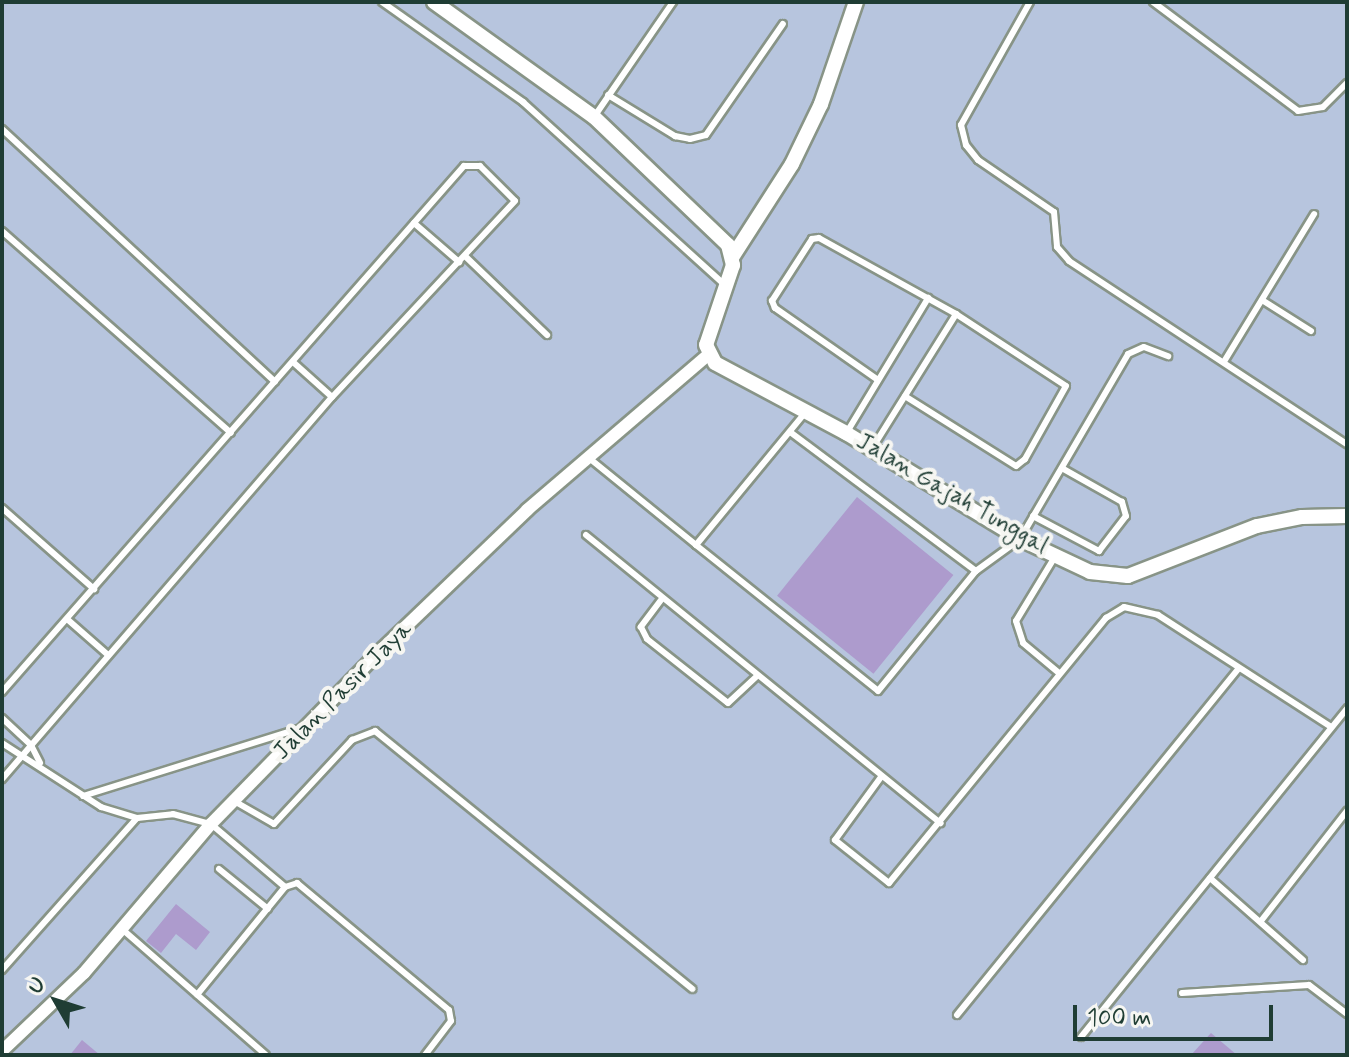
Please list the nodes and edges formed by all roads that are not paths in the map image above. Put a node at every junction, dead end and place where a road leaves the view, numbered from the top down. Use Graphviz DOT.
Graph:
graph roads {
  1 [pos="382,2"];
  2 [pos="434,2"];
  3 [pos="673,2"];
  4 [pos="856,2"];
  5 [pos="1030,2"];
  6 [pos="1153,2"];
  7 [pos="783,24"];
  8 [pos="1347,83"];
  9 [pos="608,95"];
  10 [pos="594,117"];
  11 [pos="2,129"];
  12 [pos="1314,214"];
  13 [pos="414,223"];
  14 [pos="2,231"];
  15 [pos="733,256"];
  16 [pos="462,259"];
  17 [pos="725,284"];
  18 [pos="928,298"];
  19 [pos="1262,300"];
  20 [pos="956,314"];
  21 [pos="1311,331"];
  22 [pos="547,335"];
  23 [pos="708,355"];
  24 [pos="1168,356"];
  25 [pos="1225,360"];
  26 [pos="293,362"];
  27 [pos="878,380"];
  28 [pos="275,382"];
  29 [pos="905,396"];
  30 [pos="332,397"];
  31 [pos="807,411"];
  32 [pos="790,432"];
  33 [pos="231,433"];
  34 [pos="846,433"];
  35 [pos="1347,444"];
  36 [pos="872,449"];
  37 [pos="589,458"];
  38 [pos="1062,468"];
  39 [pos="2,508"];
  40 [pos="1033,516"];
  41 [pos="1347,516"];
  42 [pos="586,535"];
  43 [pos="1020,539"];
  44 [pos="696,545"];
  45 [pos="1057,555"];
  46 [pos="976,571"];
  47 [pos="94,589"];
  48 [pos="661,600"];
  49 [pos="67,619"];
  50 [pos="108,655"];
  51 [pos="1239,668"];
  52 [pos="1059,673"];
  53 [pos="756,677"];
  54 [pos="2,692"];
  55 [pos="1347,708"];
  56 [pos="2,718"];
  57 [pos="306,726"];
  58 [pos="1331,727"];
  59 [pos="2,743"];
  60 [pos="31,745"];
  61 [pos="20,758"];
  62 [pos="40,763"];
  63 [pos="881,777"];
  64 [pos="2,779"];
  65 [pos="83,796"];
  66 [pos="234,801"];
  67 [pos="1347,811"];
  68 [pos="137,818"];
  69 [pos="941,823"];
  70 [pos="211,824"];
  71 [pos="219,869"];
  72 [pos="1210,878"];
  73 [pos="285,887"];
  74 [pos="268,909"];
  75 [pos="1261,921"];
  76 [pos="122,929"];
  77 [pos="1303,960"];
  78 [pos="2,970"];
  79 [pos="693,989"];
  80 [pos="1182,993"];
  81 [pos="197,995"];
  82 [pos="1347,1014"];
  83 [pos="957,1015"];
  84 [pos="1081,1037"];
  85 [pos="3,1053"];
  86 [pos="266,1055"];
  87 [pos="425,1055"];
  1 -- 17 [label="lane"];
  2 -- 10 [label="street"];
  3 -- 9 [label="lane"];
  4 -- 15 [label="street"];
  5 -- 25 [label="lane"];
  6 -- 8 [label="lane"];
  7 -- 9 [label="lane"];
  9 -- 10 [label="lane"];
  10 -- 15 [label="street"];
  11 -- 28 [label="lane"];
  12 -- 19 [label="lane"];
  13 -- 16 [label="lane"];
  13 -- 16 [label="lane"];
  13 -- 26 [label="lane"];
  14 -- 33 [label="lane"];
  15 -- 17 [label="street"];
  16 -- 22 [label="lane"];
  16 -- 30 [label="lane"];
  17 -- 23 [label="street"];
  18 -- 20 [label="lane"];
  18 -- 27 [label="lane"];
  18 -- 27 [label="lane"];
  19 -- 21 [label="lane"];
  19 -- 25 [label="lane"];
  20 -- 29 [label="lane"];
  20 -- 29 [label="lane"];
  23 -- 31 [label="street, Jalan Gajah Tunggal"];
  23 -- 37 [label="street, Jalan Pasir Jaya"];
  24 -- 38 [label="lane"];
  25 -- 35 [label="lane"];
  26 -- 28 [label="lane"];
  26 -- 30 [label="lane"];
  27 -- 34 [label="lane"];
  28 -- 33 [label="lane"];
  29 -- 36 [label="lane"];
  30 -- 50 [label="lane"];
  31 -- 32 [label="lane"];
  31 -- 34 [label="street, Jalan Gajah Tunggal"];
  32 -- 44 [label="lane"];
  32 -- 46 [label="lane"];
  33 -- 47 [label="lane"];
  34 -- 36 [label="street, Jalan Gajah Tunggal"];
  36 -- 43 [label="street, Jalan Gajah Tunggal"];
  37 -- 44 [label="lane"];
  37 -- 57 [label="street, Jalan Pasir Jaya"];
  38 -- 40 [label="lane"];
  38 -- 40 [label="lane"];
  39 -- 47 [label="lane"];
  40 -- 43 [label="lane"];
  41 -- 45 [label="street, Jalan Gajah Tunggal"];
  42 -- 48 [label="lane"];
  43 -- 45 [label="street, Jalan Gajah Tunggal"];
  43 -- 46 [label="lane"];
  44 -- 46 [label="lane"];
  45 -- 52 [label="lane"];
  47 -- 49 [label="lane"];
  48 -- 53 [label="lane"];
  48 -- 53 [label="lane"];
  49 -- 50 [label="lane"];
  49 -- 54 [label="lane"];
  50 -- 60 [label="lane"];
  51 -- 52 [label="lane"];
  51 -- 58 [label="lane"];
  51 -- 83 [label="lane"];
  52 -- 69 [label="lane"];
  53 -- 63 [label="lane"];
  55 -- 58 [label="lane"];
  56 -- 60 [label="lane"];
  57 -- 65 [label="lane"];
  57 -- 66 [label="street, Jalan Pasir Jaya"];
  58 -- 72 [label="lane"];
  59 -- 61 [label="lane"];
  60 -- 61 [label="lane"];
  60 -- 62 [label="lane"];
  61 -- 62 [label="lane"];
  61 -- 64 [label="lane"];
  62 -- 65 [label="lane"];
  63 -- 69 [label="lane"];
  63 -- 69 [label="lane"];
  65 -- 68 [label="lane"];
  66 -- 70 [label="street, Jalan Pasir Jaya"];
  66 -- 79 [label="lane"];
  67 -- 75 [label="lane"];
  68 -- 70 [label="lane"];
  68 -- 78 [label="lane"];
  70 -- 73 [label="lane"];
  70 -- 76 [label="street, Jalan Pasir Jaya"];
  71 -- 74 [label="lane"];
  72 -- 75 [label="lane"];
  72 -- 84 [label="lane"];
  73 -- 74 [label="lane"];
  73 -- 87 [label="lane"];
  74 -- 81 [label="lane"];
  75 -- 77 [label="lane"];
  76 -- 81 [label="lane"];
  76 -- 85 [label="street, Jalan Pasir Jaya"];
  80 -- 82 [label="lane"];
  81 -- 86 [label="lane"];
}
